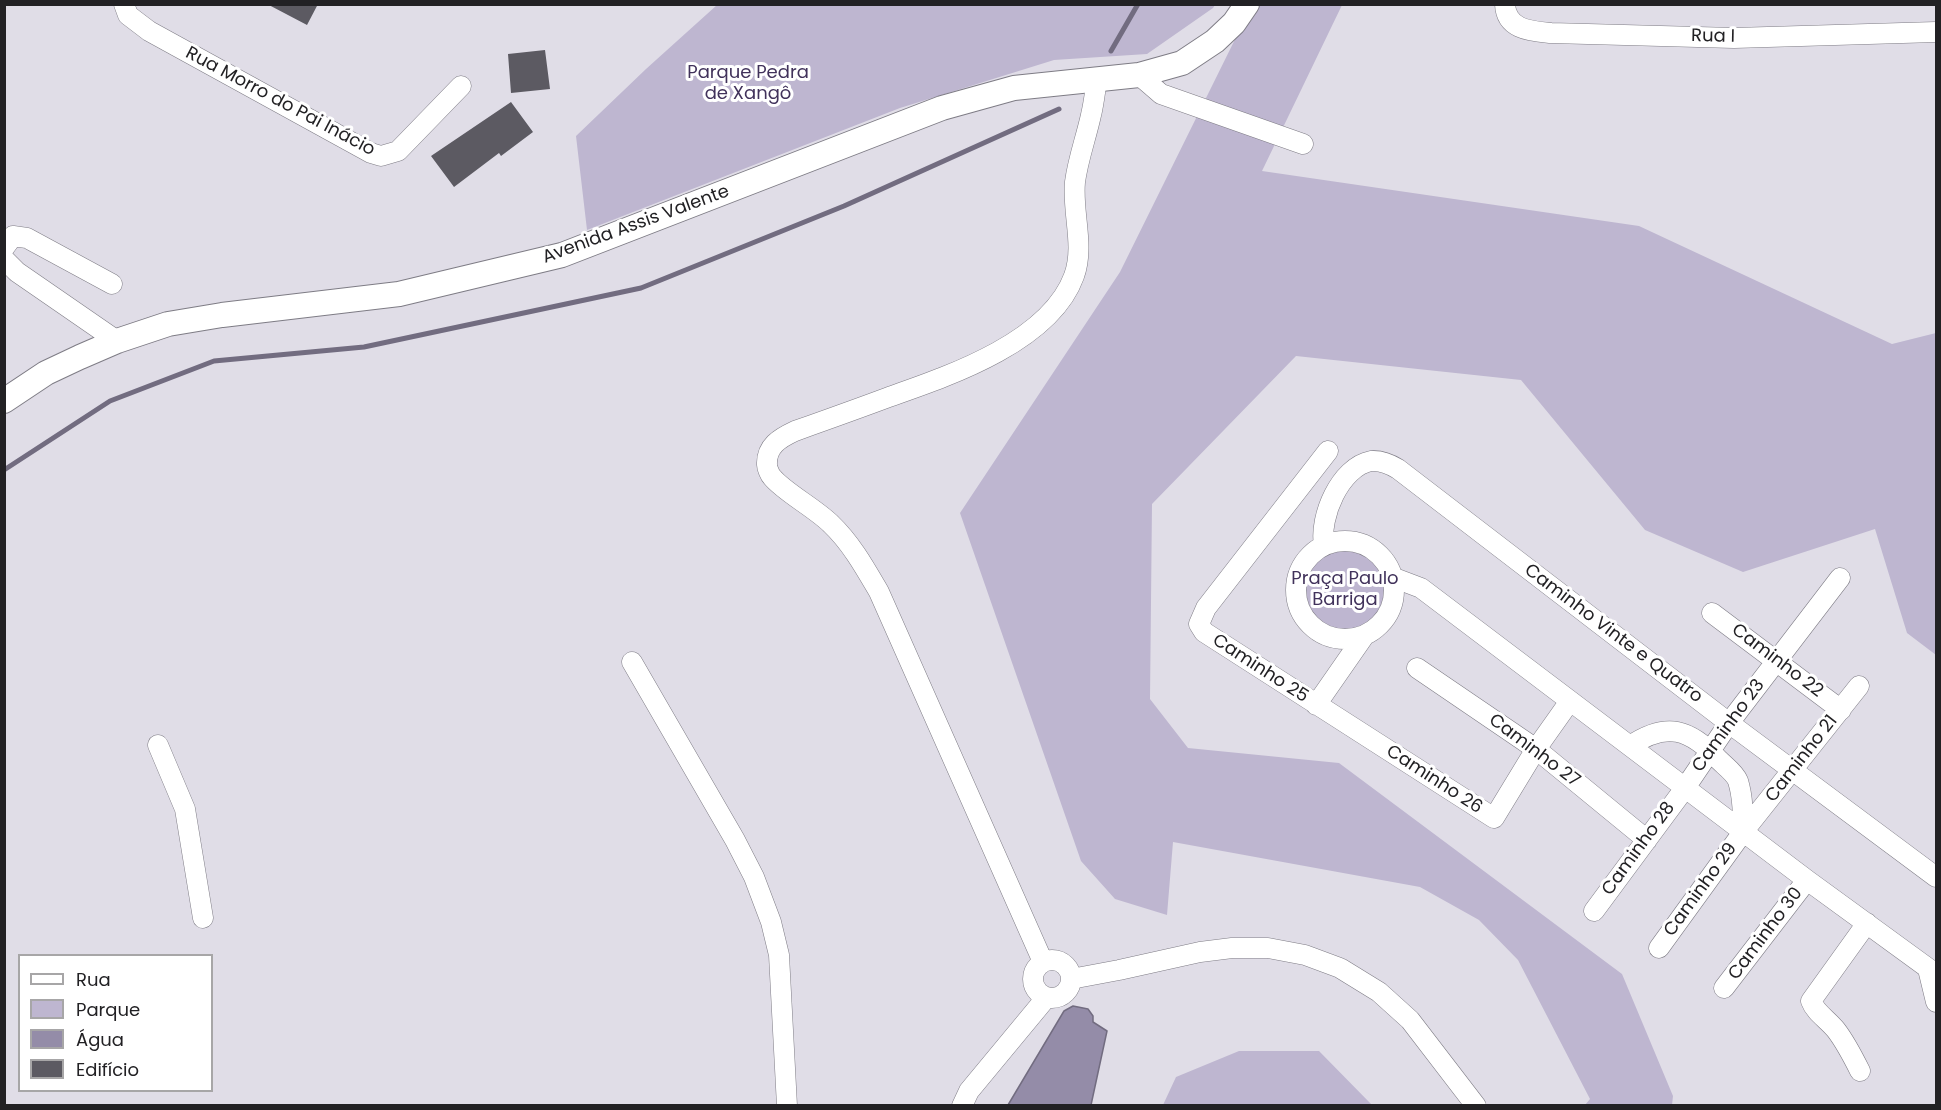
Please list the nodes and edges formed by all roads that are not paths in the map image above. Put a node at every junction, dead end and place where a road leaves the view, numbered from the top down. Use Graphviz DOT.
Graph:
graph roads {
  1 [pos="124,4"];
  2 [pos="1247,4"];
  3 [pos="1505,4"];
  4 [pos="1936,32"];
  5 [pos="1139,75"];
  6 [pos="1097,79"];
  7 [pos="461,87"];
  8 [pos="1303,144"];
  9 [pos="4,248"];
  10 [pos="4,259"];
  11 [pos="112,284"];
  12 [pos="117,341"];
  13 [pos="4,401"];
  14 [pos="1328,451"];
  15 [pos="1324,545"];
  16 [pos="1392,577"];
  17 [pos="1840,578"];
  18 [pos="1712,613"];
  19 [pos="1364,636"];
  20 [pos="1777,661"];
  21 [pos="632,662"];
  22 [pos="1418,668"];
  23 [pos="1860,686"];
  24 [pos="1570,701"];
  25 [pos="1316,705"];
  26 [pos="1841,710"];
  27 [pos="1729,723"];
  28 [pos="158,745"];
  29 [pos="1630,746"];
  30 [pos="1536,749"];
  31 [pos="1710,750"];
  32 [pos="1794,771"];
  33 [pos="1685,788"];
  34 [pos="1743,832"];
  35 [pos="1647,840"];
  36 [pos="1936,877"];
  37 [pos="1807,880"];
  38 [pos="1594,911"];
  39 [pos="203,918"];
  40 [pos="1867,923"];
  41 [pos="1659,948"];
  42 [pos="1043,962"];
  43 [pos="1932,972"];
  44 [pos="1071,979"];
  45 [pos="1725,988"];
  46 [pos="1046,998"];
  47 [pos="1936,1002"];
  48 [pos="1860,1071"];
  49 [pos="788,1106"];
  50 [pos="962,1106"];
  51 [pos="1476,1106"];
  1 -- 7 [label="street, Rua Morro do Pai Inácio"];
  2 -- 5 [label="main road, Avenida Assis Valente"];
  3 -- 4 [label="street, Rua I"];
  5 -- 6 [label="main road, Avenida Assis Valente"];
  5 -- 8 [label="street"];
  6 -- 12 [label="main road, Avenida Assis Valente"];
  6 -- 42 [label="street"];
  9 -- 11 [label="street"];
  10 -- 12 [label="street"];
  12 -- 13 [label="main road, Avenida Assis Valente"];
  14 -- 25 [label="street, Caminho 25"];
  15 -- 16 [label="street"];
  15 -- 19 [label="street"];
  15 -- 27 [label="street, Caminho Vinte e Quatro"];
  16 -- 19 [label="street"];
  16 -- 24 [label="street"];
  17 -- 20 [label="street, Caminho 23"];
  18 -- 20 [label="street, Caminho 22"];
  19 -- 25 [label="street, Caminho 25"];
  20 -- 26 [label="street, Caminho 22"];
  20 -- 27 [label="street, Caminho 23"];
  21 -- 49 [label="street"];
  22 -- 30 [label="street, Caminho 27"];
  23 -- 26 [label="street, Caminho 21"];
  24 -- 29 [label="street"];
  24 -- 30 [label="street, Caminho 26"];
  25 -- 30 [label="street, Caminho 26"];
  26 -- 32 [label="street, Caminho 21"];
  27 -- 31 [label="street, Caminho 23"];
  27 -- 32 [label="street, Caminho Vinte e Quatro"];
  28 -- 39 [label="street"];
  29 -- 31 [label="street"];
  29 -- 33 [label="street"];
  30 -- 35 [label="street, Caminho 27"];
  31 -- 33 [label="street, Caminho 23"];
  31 -- 34 [label="street"];
  32 -- 34 [label="street, Caminho 21"];
  32 -- 36 [label="street, Caminho Vinte e Quatro"];
  33 -- 34 [label="street"];
  33 -- 35 [label="street, Caminho 28"];
  34 -- 37 [label="street"];
  34 -- 41 [label="street, Caminho 29"];
  35 -- 38 [label="street, Caminho 28"];
  37 -- 40 [label="street"];
  37 -- 45 [label="street, Caminho 30"];
  40 -- 43 [label="street"];
  40 -- 48 [label="street"];
  42 -- 44 [label="street"];
  42 -- 46 [label="street"];
  43 -- 47 [label="street"];
  44 -- 46 [label="street"];
  44 -- 51 [label="street"];
  46 -- 50 [label="street"];
}
